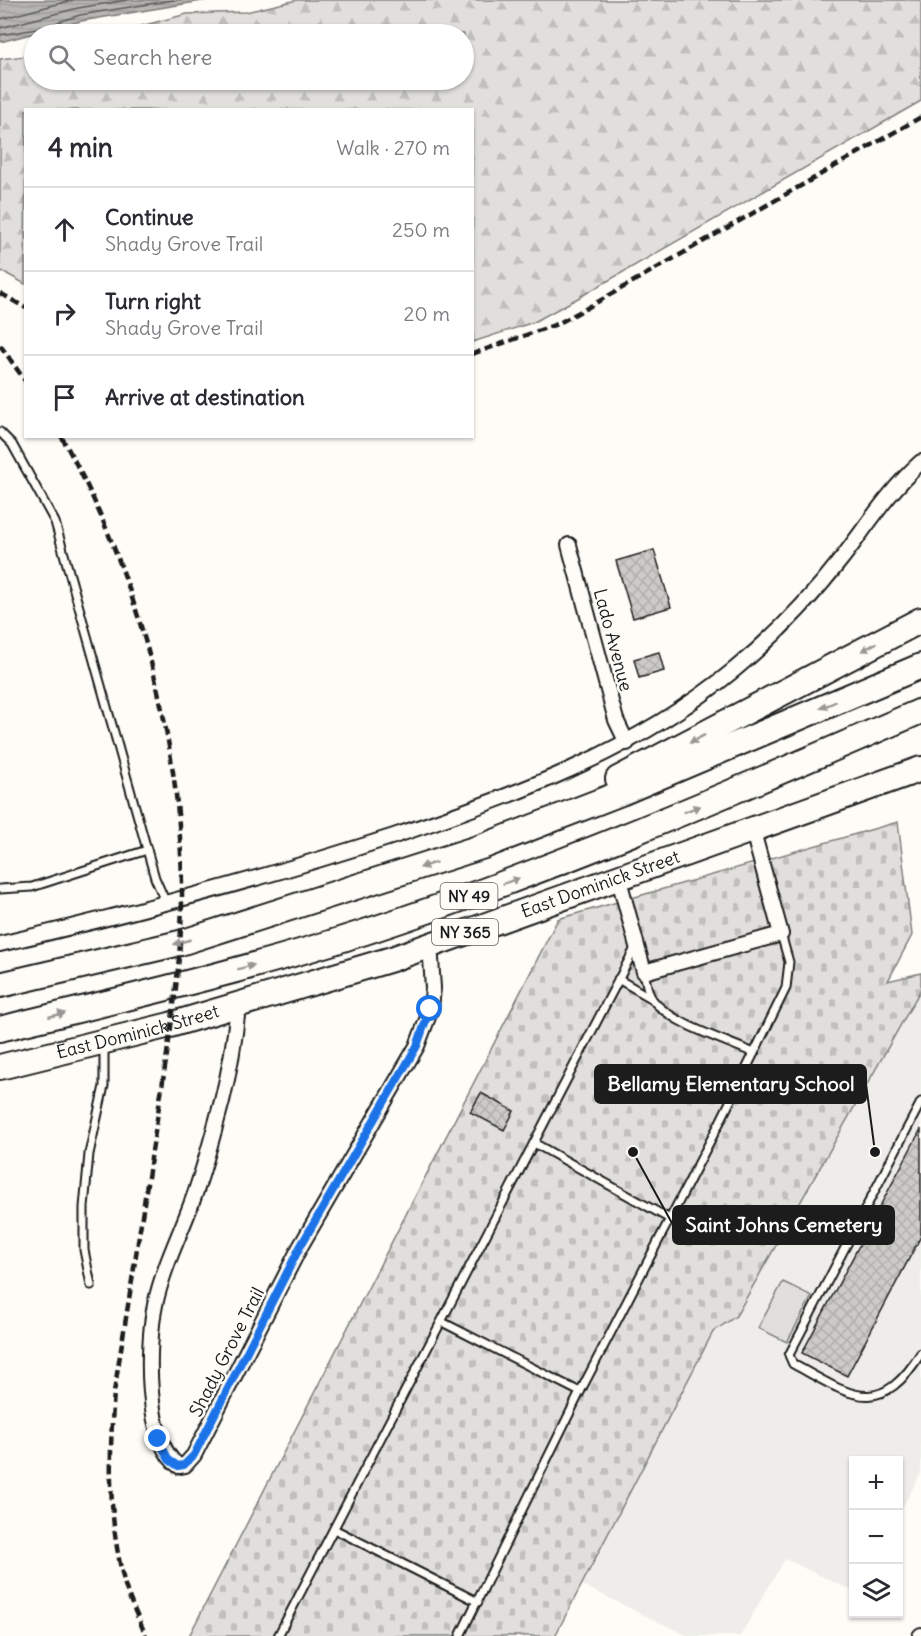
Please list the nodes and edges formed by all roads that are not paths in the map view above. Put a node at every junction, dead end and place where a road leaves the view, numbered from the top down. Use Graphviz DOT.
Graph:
graph roads {
  1 [pos="0,432"];
  2 [pos="921,462"];
  3 [pos="569,545"];
  4 [pos="921,620"];
  5 [pos="921,666"];
  6 [pos="921,711"];
  7 [pos="627,743"];
  8 [pos="921,769"];
  9 [pos="752,828"];
  10 [pos="484,846"];
  11 [pos="147,850"];
  12 [pos="618,876"];
  13 [pos="0,889"];
  14 [pos="166,903"];
  15 [pos="781,934"];
  16 [pos="0,944"];
  17 [pos="636,944"];
  18 [pos="430,945"];
  19 [pos="644,972"];
  20 [pos="618,979"];
  21 [pos="0,985"];
  22 [pos="651,998"];
  23 [pos="238,1006"];
  24 [pos="0,1029"];
  25 [pos="104,1043"];
  26 [pos="754,1053"];
  27 [pos="0,1067"];
  28 [pos="921,1102"];
  29 [pos="534,1143"];
  30 [pos="670,1219"];
  31 [pos="91,1285"];
  32 [pos="442,1322"];
  33 [pos="921,1353"];
  34 [pos="580,1392"];
  35 [pos="334,1530"];
  36 [pos="478,1602"];
  37 [pos="278,1636"];
  38 [pos="460,1636"];
  1 -- 11 [label="lane"];
  2 -- 7 [label="street"];
  3 -- 7 [label="street, Lado Avenue"];
  4 -- 10 [label="highway, one-way"];
  5 -- 10 [label="highway, NY 49, one-way"];
  24 -- 6 [label="highway, NY 49, one-way"];
  7 -- 14 [label="street"];
  8 -- 9 [label="highway, East Dominick Street / NY 365"];
  9 -- 12 [label="highway, East Dominick Street / NY 365"];
  9 -- 15 [label="street"];
  10 -- 21 [label="highway, NY 49, one-way"];
  11 -- 13 [label="lane"];
  11 -- 14 [label="lane"];
  12 -- 17 [label="street"];
  12 -- 18 [label="highway, East Dominick Street / NY 365"];
  14 -- 16 [label="street"];
  15 -- 19 [label="street"];
  15 -- 26 [label="lane"];
  17 -- 19 [label="street"];
  17 -- 20 [label="lane"];
  18 -- 23 [label="highway, East Dominick Street / NY 365"];
  18 -- 23 [label="street, Shady Grove Trail"];
  19 -- 22 [label="lane"];
  20 -- 22 [label="lane"];
  20 -- 29 [label="lane"];
  22 -- 26 [label="lane"];
  23 -- 25 [label="highway, East Dominick Street / NY 365"];
  25 -- 27 [label="highway, East Dominick Street / NY 365"];
  25 -- 31 [label="lane"];
  26 -- 30 [label="lane"];
  28 -- 33 [label="lane"];
  29 -- 30 [label="lane"];
  29 -- 32 [label="lane"];
  30 -- 34 [label="lane"];
  32 -- 34 [label="lane"];
  32 -- 35 [label="lane"];
  34 -- 36 [label="lane"];
  35 -- 36 [label="lane"];
  35 -- 37 [label="lane"];
  36 -- 38 [label="lane"];
}
